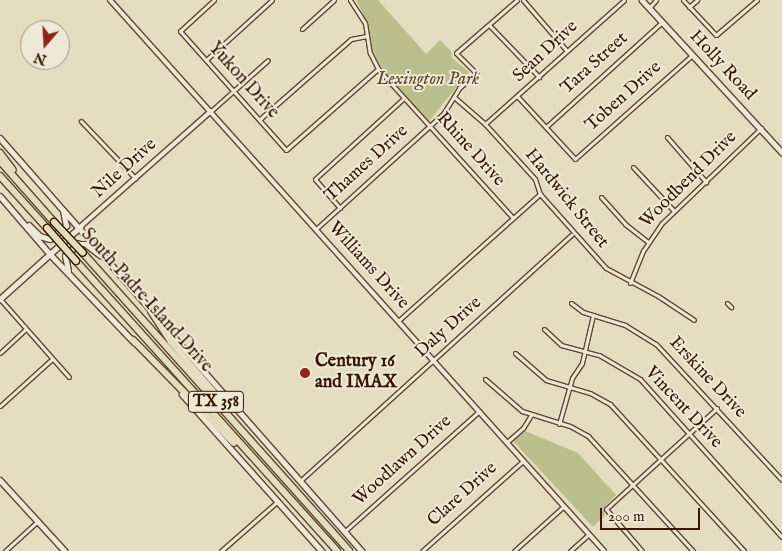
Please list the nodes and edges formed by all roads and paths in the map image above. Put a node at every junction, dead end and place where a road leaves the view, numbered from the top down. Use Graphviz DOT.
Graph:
graph roads {
  1 [pos="110,0"];
  2 [pos="214,0"];
  3 [pos="272,0"];
  4 [pos="334,0"];
  5 [pos="350,0"];
  6 [pos="517,0"];
  7 [pos="523,0"];
  8 [pos="624,0"];
  9 [pos="642,0"];
  10 [pos="656,0"];
  11 [pos="684,0"];
  12 [pos="697,0"];
  13 [pos="757,0"];
  14 [pos="690,6"];
  15 [pos="649,8"];
  16 [pos="662,22"];
  17 [pos="490,26"];
  18 [pos="302,29"];
  19 [pos="367,36"];
  20 [pos="567,51"];
  21 [pos="692,55"];
  22 [pos="206,60"];
  23 [pos="268,60"];
  24 [pos="378,69"];
  25 [pos="539,77"];
  26 [pos="233,90"];
  27 [pos="454,97"];
  28 [pos="518,97"];
  29 [pos="404,98"];
  30 [pos="210,110"];
  31 [pos="260,119"];
  32 [pos="81,121"];
  33 [pos="485,124"];
  34 [pos="430,126"];
  35 [pos="547,126"];
  36 [pos="762,128"];
  37 [pos="667,137"];
  38 [pos="0,138"];
  39 [pos="782,152"];
  40 [pos="0,153"];
  41 [pos="0,162"];
  42 [pos="633,168"];
  43 [pos="0,176"];
  44 [pos="135,178"];
  45 [pos="0,182"];
  46 [pos="706,182"];
  47 [pos="24,188"];
  48 [pos="540,194"];
  49 [pos="0,196"];
  50 [pos="601,197"];
  51 [pos="59,204"];
  52 [pos="8,206"];
  53 [pos="340,208"];
  54 [pos="674,211"];
  55 [pos="512,217"];
  56 [pos="80,227"];
  57 [pos="47,228"];
  58 [pos="316,228"];
  59 [pos="572,234"];
  60 [pos="648,242"];
  61 [pos="50,254"];
  62 [pos="111,264"];
  63 [pos="630,283"];
  64 [pos="80,286"];
  65 [pos="0,299"];
  66 [pos="570,302"];
  67 [pos="727,303"];
  68 [pos="732,307"];
  69 [pos="152,311"];
  70 [pos="593,315"];
  71 [pos="694,320"];
  72 [pos="398,321"];
  73 [pos="544,328"];
  74 [pos="26,329"];
  75 [pos="133,340"];
  76 [pos="585,351"];
  77 [pos="0,353"];
  78 [pos="515,353"];
  79 [pos="52,359"];
  80 [pos="434,360"];
  81 [pos="69,377"];
  82 [pos="485,378"];
  83 [pos="569,387"];
  84 [pos="0,406"];
  85 [pos="717,408"];
  86 [pos="479,411"];
  87 [pos="531,415"];
  88 [pos="559,424"];
  89 [pos="689,434"];
  90 [pos="507,442"];
  91 [pos="254,444"];
  92 [pos="661,458"];
  93 [pos="523,460"];
  94 [pos="269,476"];
  95 [pos="0,480"];
  96 [pos="782,480"];
  97 [pos="300,482"];
  98 [pos="633,484"];
  99 [pos="278,501"];
  100 [pos="564,506"];
  101 [pos="38,521"];
  102 [pos="345,531"];
  103 [pos="589,534"];
  104 [pos="782,537"];
  105 [pos="5,551"];
  106 [pos="65,551"];
  107 [pos="221,551"];
  108 [pos="322,551"];
  109 [pos="337,551"];
  110 [pos="350,551"];
  111 [pos="362,551"];
  112 [pos="422,551"];
  113 [pos="514,551"];
  114 [pos="570,551"];
  115 [pos="604,551"];
  116 [pos="642,551"];
  117 [pos="693,551"];
  118 [pos="744,551"];
  1 -- 30 [label="street, Williams Drive"];
  2 -- 22 [label="street, Yukon Drive"];
  3 -- 22 [label="street"];
  4 -- 18 [label="street"];
  5 -- 19 [label="street, Rhine Drive"];
  6 -- 17 [label="street"];
  7 -- 20 [label="street"];
  8 -- 20 [label="street, Sean Drive"];
  9 -- 15 [label="main road, Holly Road"];
  10 -- 15 [label="street"];
  11 -- 14 [label="street"];
  12 -- 14 [label="street"];
  13 -- 14 [label="street"];
  15 -- 16 [label="main road, Holly Road"];
  16 -- 21 [label="main road, Holly Road"];
  16 -- 35 [label="street, Tara Street"];
  17 -- 25 [label="street"];
  17 -- 27 [label="street, Thames Drive"];
  19 -- 24 [label="street, Rhine Drive"];
  19 -- 31 [label="street"];
  20 -- 25 [label="street, Sean Drive"];
  21 -- 35 [label="street, Toben Drive"];
  21 -- 36 [label="main road, Holly Road"];
  22 -- 26 [label="street, Yukon Drive"];
  23 -- 26 [label="street, Nile Drive"];
  24 -- 29 [label="street, Rhine Drive"];
  24 -- 31 [label="street, Yukon Drive"];
  25 -- 28 [label="street, Sean Drive"];
  26 -- 30 [label="street, Nile Drive"];
  26 -- 31 [label="street, Yukon Drive"];
  27 -- 33 [label="street, Hardwick Street"];
  27 -- 34 [label="street, Thames Drive"];
  28 -- 33 [label="street, Sean Drive"];
  28 -- 35 [label="street"];
  29 -- 34 [label="street, Rhine Drive"];
  29 -- 53 [label="street"];
  30 -- 44 [label="street, Nile Drive"];
  30 -- 58 [label="street, Williams Drive"];
  32 -- 44 [label="street"];
  33 -- 48 [label="street, Hardwick Street"];
  34 -- 53 [label="street, Thames Drive"];
  34 -- 55 [label="street, Rhine Drive"];
  36 -- 39 [label="main road, Holly Road"];
  36 -- 46 [label="street, Woodbend Drive"];
  37 -- 46 [label="street"];
  38 -- 51 [label="main road"];
  40 -- 47 [label="highway"];
  41 -- 47 [label="highway, South Padre Island Drive / TX 358"];
  42 -- 54 [label="street"];
  43 -- 57 [label="highway, South Padre Island Drive / TX 358"];
  44 -- 56 [label="street, Nile Drive"];
  45 -- 57 [label="highway"];
  46 -- 54 [label="street, Woodbend Drive"];
  47 -- 91 [label="highway, South Padre Island Drive / TX 358, bridge"];
  48 -- 55 [label="street"];
  48 -- 59 [label="street, Hardwick Street"];
  49 -- 52 [label="main road"];
  50 -- 60 [label="street"];
  51 -- 52 [label="main road"];
  51 -- 56 [label="main road"];
  52 -- 61 [label="main road"];
  53 -- 58 [label="street, Thames Drive"];
  54 -- 60 [label="street, Woodbend Drive"];
  55 -- 72 [label="street"];
  56 -- 61 [label="main road, Nile Drive"];
  56 -- 62 [label="main road"];
  57 -- 94 [label="highway, South Padre Island Drive / TX 358, bridge"];
  58 -- 72 [label="street, Williams Drive"];
  59 -- 63 [label="street, Hardwick Street"];
  59 -- 80 [label="street, Daly Drive"];
  60 -- 63 [label="street, Woodbend Drive"];
  61 -- 64 [label="main road"];
  61 -- 65 [label="main road, Nile Drive"];
  62 -- 64 [label="main road"];
  62 -- 69 [label="main road"];
  63 -- 71 [label="street, Hardwick Street"];
  64 -- 75 [label="main road"];
  65 -- 74 [label="street"];
  66 -- 70 [label="street, Erskine Drive"];
  67 -- 68 [label="street"];
  69 -- 91 [label="highway"];
  69 -- 97 [label="main road"];
  70 -- 76 [label="street"];
  70 -- 85 [label="street, Erskine Drive"];
  72 -- 80 [label="street, Williams Drive"];
  73 -- 76 [label="street, Vincent Drive"];
  74 -- 77 [label="street"];
  74 -- 79 [label="street"];
  75 -- 94 [label="highway"];
  75 -- 99 [label="main road"];
  76 -- 83 [label="street"];
  76 -- 89 [label="street, Vincent Drive"];
  78 -- 83 [label="street"];
  79 -- 81 [label="street"];
  79 -- 84 [label="street"];
  80 -- 86 [label="street, Williams Drive"];
  80 -- 97 [label="street, Daly Drive"];
  82 -- 87 [label="street"];
  83 -- 88 [label="street"];
  83 -- 92 [label="street"];
  85 -- 89 [label="street"];
  85 -- 96 [label="street, Erskine Drive"];
  86 -- 90 [label="street, Williams Drive"];
  86 -- 102 [label="street, Woodlawn Drive"];
  87 -- 88 [label="street"];
  87 -- 90 [label="street, Clare Drive"];
  88 -- 98 [label="street"];
  89 -- 92 [label="street"];
  89 -- 104 [label="street, Vincent Drive"];
  90 -- 93 [label="street, Williams Drive"];
  91 -- 110 [label="highway, South Padre Island Drive / TX 358"];
  92 -- 98 [label="street"];
  92 -- 118 [label="street"];
  93 -- 100 [label="street, Williams Drive"];
  93 -- 112 [label="street, Clare Drive"];
  94 -- 109 [label="highway, South Padre Island Drive / TX 358"];
  95 -- 101 [label="main road"];
  97 -- 102 [label="main road"];
  98 -- 116 [label="street"];
  98 -- 117 [label="street"];
  99 -- 107 [label="street"];
  99 -- 108 [label="main road"];
  100 -- 103 [label="street, Williams Drive"];
  100 -- 113 [label="street"];
  101 -- 105 [label="street"];
  101 -- 106 [label="main road"];
  102 -- 111 [label="main road"];
  103 -- 114 [label="street"];
  103 -- 115 [label="street, Williams Drive"];
}
